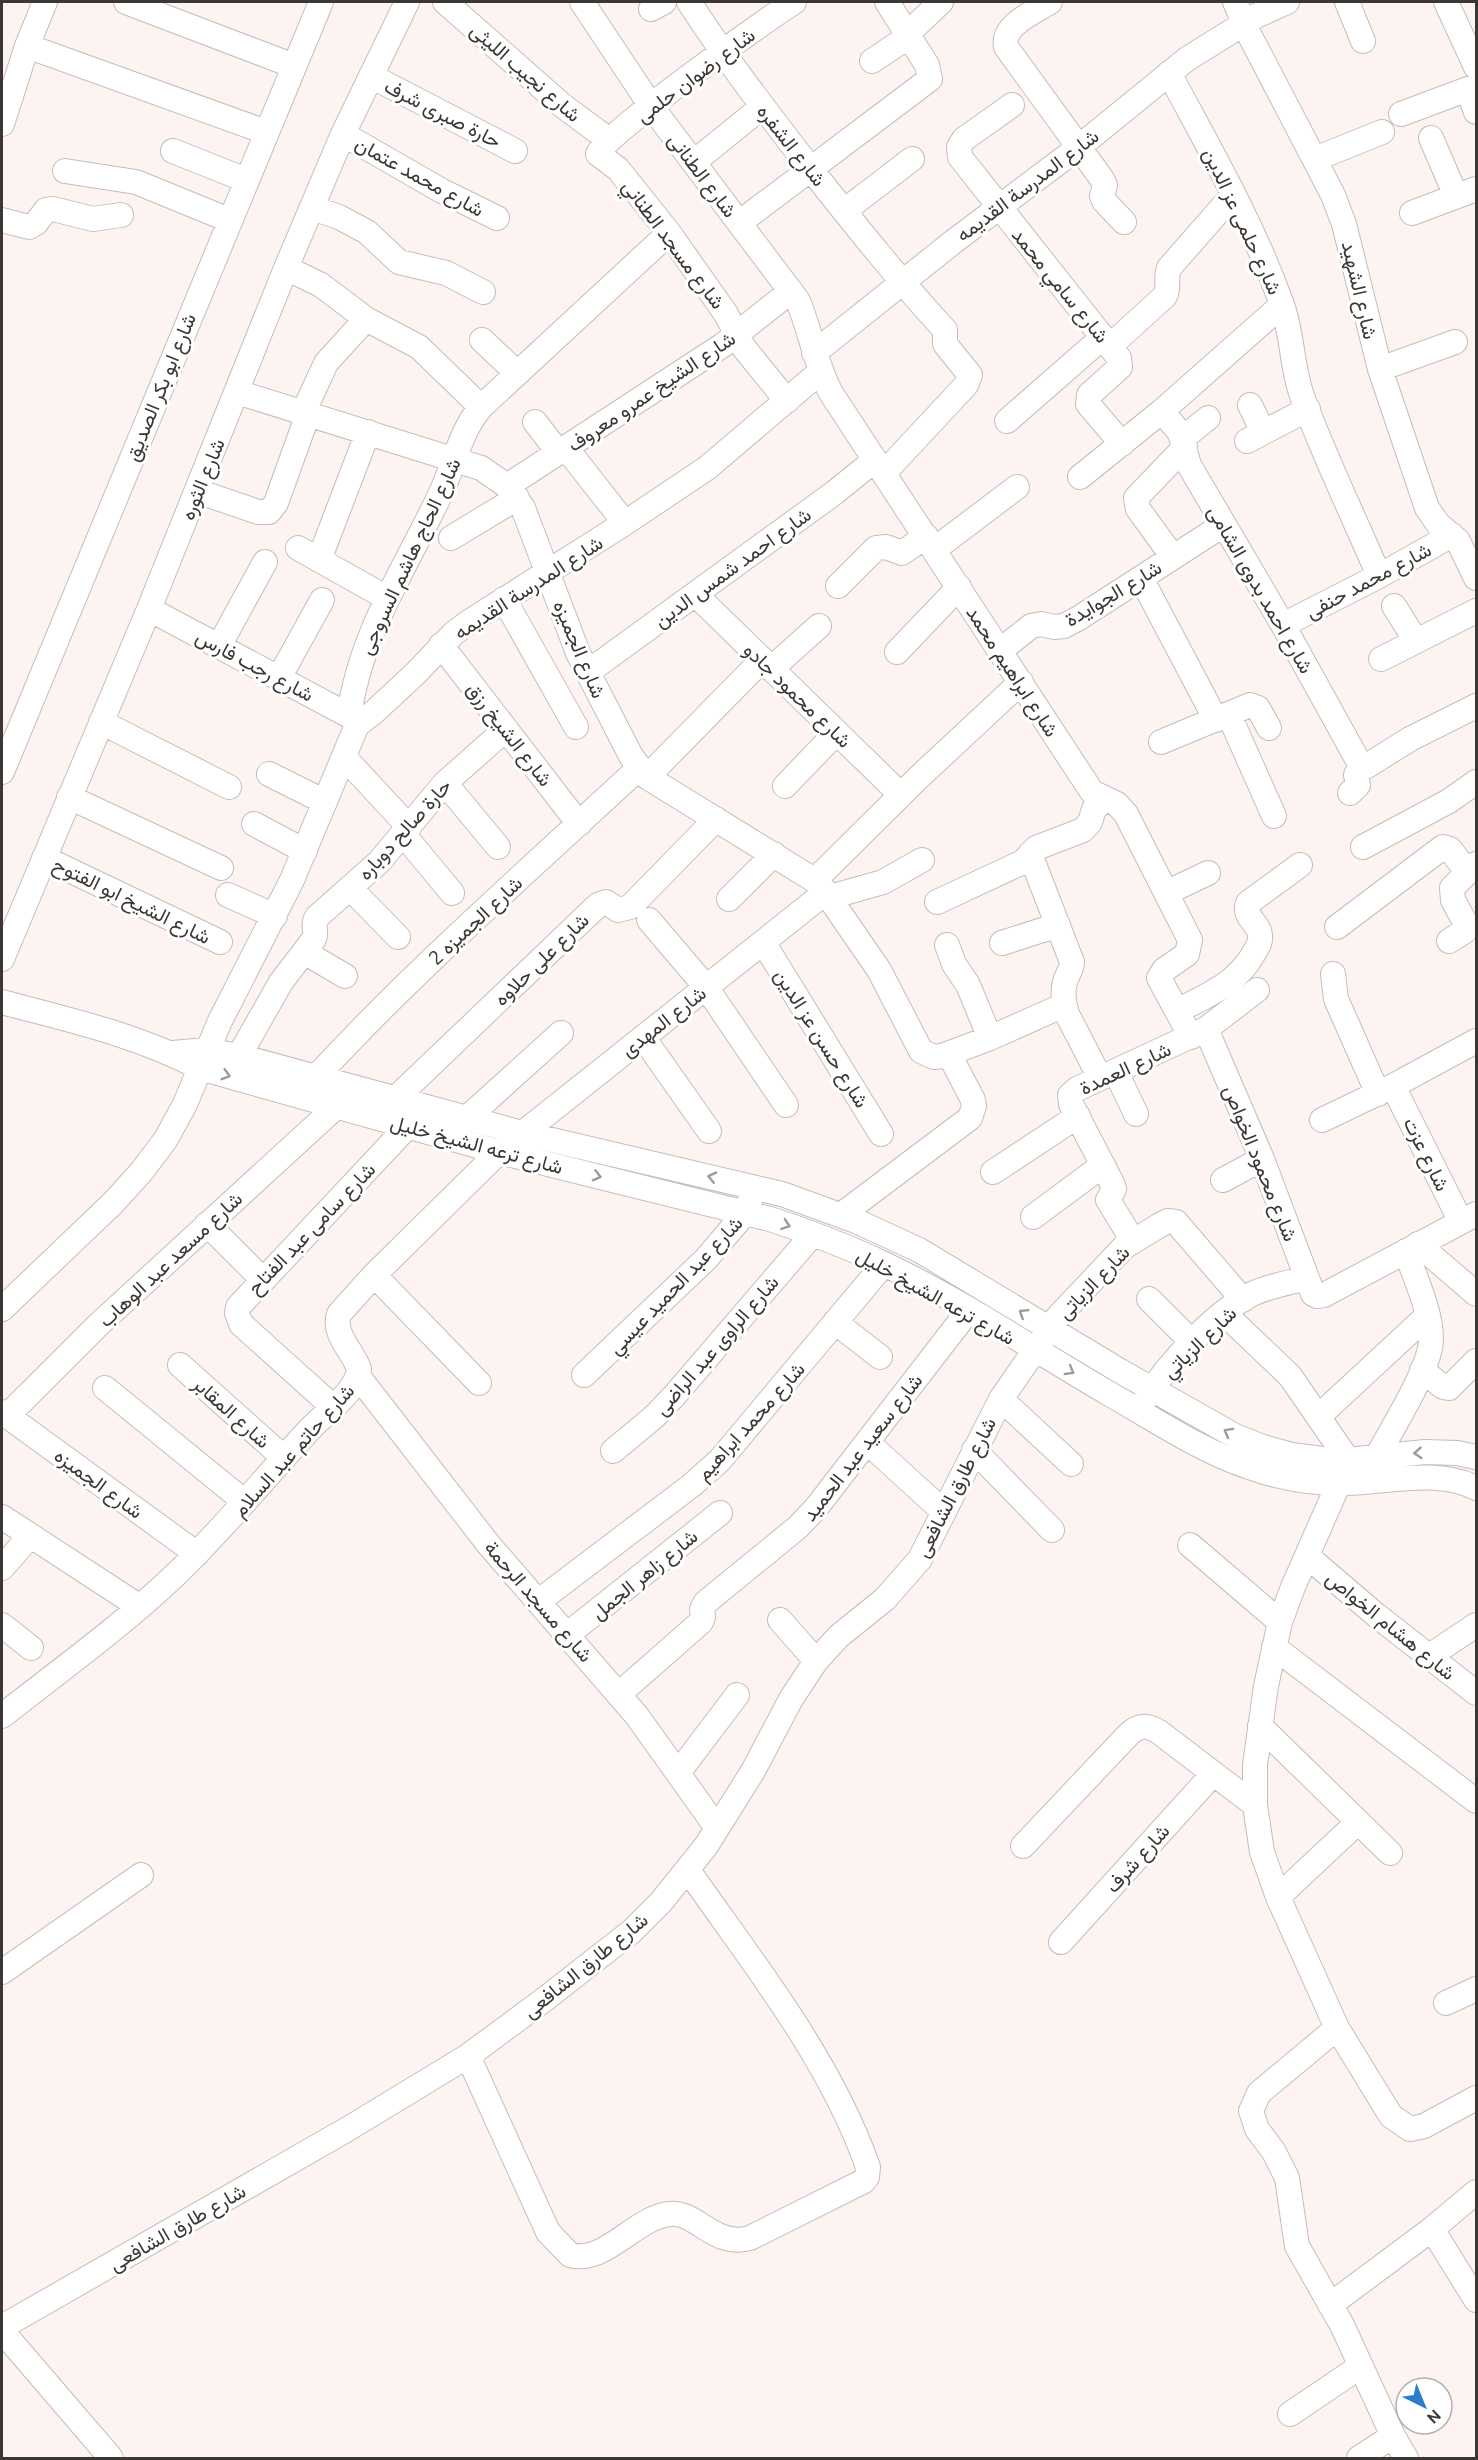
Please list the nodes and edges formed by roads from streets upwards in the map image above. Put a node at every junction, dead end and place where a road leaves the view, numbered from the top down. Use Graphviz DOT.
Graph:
graph roads {
  1 [pos="45,2"];
  2 [pos="126,2"];
  3 [pos="321,2"];
  4 [pos="407,2"];
  5 [pos="446,2"];
  6 [pos="582,2"];
  7 [pos="689,2"];
  8 [pos="794,2"];
  9 [pos="887,2"];
  10 [pos="941,2"];
  11 [pos="1050,2"];
  12 [pos="1287,2"];
  13 [pos="1347,2"];
  14 [pos="1446,2"];
  15 [pos="155,6"];
  16 [pos="1239,12"];
  17 [pos="907,35"];
  18 [pos="1363,41"];
  19 [pos="27,46"];
  20 [pos="722,54"];
  21 [pos="1474,55"];
  22 [pos="872,61"];
  23 [pos="294,66"];
  24 [pos="1169,73"];
  25 [pos="371,76"];
  26 [pos="1473,96"];
  27 [pos="1012,105"];
  28 [pos="651,106"];
  29 [pos="762,107"];
  30 [pos="1401,114"];
  31 [pos="2,124"];
  32 [pos="266,132"];
  33 [pos="1382,132"];
  34 [pos="343,134"];
  35 [pos="1431,138"];
  36 [pos="604,146"];
  37 [pos="1079,147"];
  38 [pos="173,151"];
  39 [pos="515,151"];
  40 [pos="912,159"];
  41 [pos="1315,159"];
  42 [pos="694,162"];
  43 [pos="811,169"];
  44 [pos="65,171"];
  45 [pos="246,180"];
  46 [pos="1466,193"];
  47 [pos="1233,195"];
  48 [pos="998,207"];
  49 [pos="312,208"];
  50 [pos="844,211"];
  51 [pos="1412,213"];
  52 [pos="121,215"];
  53 [pos="497,218"];
  54 [pos="2,220"];
  55 [pos="229,220"];
  56 [pos="1124,222"];
  57 [pos="739,223"];
  58 [pos="669,233"];
  59 [pos="286,268"];
  60 [pos="902,283"];
  61 [pos="791,291"];
  62 [pos="483,292"];
  63 [pos="1282,304"];
  64 [pos="366,319"];
  65 [pos="736,334"];
  66 [pos="483,340"];
  67 [pos="1107,342"];
  68 [pos="1455,342"];
  69 [pos="817,362"];
  70 [pos="1380,369"];
  71 [pos="517,373"];
  72 [pos="237,392"];
  73 [pos="787,401"];
  74 [pos="1250,405"];
  75 [pos="481,406"];
  76 [pos="1308,409"];
  77 [pos="1162,411"];
  78 [pos="306,413"];
  79 [pos="1208,418"];
  80 [pos="1007,421"];
  81 [pos="535,422"];
  82 [pos="368,432"];
  83 [pos="1184,443"];
  84 [pos="1122,444"];
  85 [pos="562,450"];
  86 [pos="455,459"];
  87 [pos="880,466"];
  88 [pos="1080,477"];
  89 [pos="1017,486"];
  90 [pos="197,491"];
  91 [pos="512,492"];
  92 [pos="625,523"];
  93 [pos="1223,525"];
  94 [pos="1452,535"];
  95 [pos="452,538"];
  96 [pos="930,543"];
  97 [pos="298,548"];
  98 [pos="1173,557"];
  99 [pos="319,560"];
  100 [pos="265,562"];
  101 [pos="1474,566"];
  102 [pos="548,571"];
  103 [pos="1379,576"];
  104 [pos="1141,579"];
  105 [pos="838,586"];
  106 [pos="959,587"];
  107 [pos="695,594"];
  108 [pos="387,598"];
  109 [pos="504,598"];
  110 [pos="322,600"];
  111 [pos="1394,606"];
  112 [pos="148,609"];
  113 [pos="1476,611"];
  114 [pos="1283,625"];
  115 [pos="819,626"];
  116 [pos="1416,641"];
  117 [pos="441,645"];
  118 [pos="219,646"];
  119 [pos="1001,650"];
  120 [pos="897,652"];
  121 [pos="1381,659"];
  122 [pos="766,664"];
  123 [pos="588,672"];
  124 [pos="279,678"];
  125 [pos="1020,682"];
  126 [pos="1476,706"];
  127 [pos="1222,717"];
  128 [pos="355,718"];
  129 [pos="101,722"];
  130 [pos="576,727"];
  131 [pos="1269,728"];
  132 [pos="506,729"];
  133 [pos="836,733"];
  134 [pos="1161,742"];
  135 [pos="344,757"];
  136 [pos="1361,766"];
  137 [pos="2,772"];
  138 [pos="643,772"];
  139 [pos="269,774"];
  140 [pos="1476,782"];
  141 [pos="445,783"];
  142 [pos="785,786"];
  143 [pos="229,787"];
  144 [pos="1350,793"];
  145 [pos="900,795"];
  146 [pos="69,797"];
  147 [pos="1104,800"];
  148 [pos="325,802"];
  149 [pos="1274,816"];
  150 [pos="716,819"];
  151 [pos="254,824"];
  152 [pos="579,824"];
  153 [pos="406,831"];
  154 [pos="498,847"];
  155 [pos="1363,847"];
  156 [pos="305,851"];
  157 [pos="774,854"];
  158 [pos="1030,854"];
  159 [pos="44,858"];
  160 [pos="922,860"];
  161 [pos="1300,865"];
  162 [pos="221,868"];
  163 [pos="1472,868"];
  164 [pos="1208,873"];
  165 [pos="350,888"];
  166 [pos="824,889"];
  167 [pos="452,893"];
  168 [pos="1166,893"];
  169 [pos="228,895"];
  170 [pos="729,899"];
  171 [pos="937,902"];
  172 [pos="275,916"];
  173 [pos="649,920"];
  174 [pos="1058,925"];
  175 [pos="1337,927"];
  176 [pos="398,937"];
  177 [pos="1449,941"];
  178 [pos="220,942"];
  179 [pos="763,942"];
  180 [pos="1002,943"];
  181 [pos="947,945"];
  182 [pos="304,952"];
  183 [pos="2,959"];
  184 [pos="1333,974"];
  185 [pos="1160,975"];
  186 [pos="345,976"];
  187 [pos="706,987"];
  188 [pos="1257,990"];
  189 [pos="2,1002"];
  190 [pos="1064,1005"];
  191 [pos="1176,1011"];
  192 [pos="561,1033"];
  193 [pos="1199,1033"];
  194 [pos="643,1037"];
  195 [pos="990,1038"];
  196 [pos="1476,1041"];
  197 [pos="949,1054"];
  198 [pos="239,1056"];
  199 [pos="203,1059"];
  200 [pos="1108,1075"];
  201 [pos="317,1076"];
  202 [pos="1386,1090"];
  203 [pos="396,1098"];
  204 [pos="786,1105"];
  205 [pos="337,1106"];
  206 [pos="1136,1114"];
  207 [pos="1078,1116"];
  208 [pos="467,1118"];
  209 [pos="1322,1120"];
  210 [pos="408,1126"];
  211 [pos="709,1131"];
  212 [pos="522,1133"];
  213 [pos="881,1134"];
  214 [pos="499,1152"];
  215 [pos="1262,1159"];
  216 [pos="1103,1166"];
  217 [pos="993,1172"];
  218 [pos="1223,1180"];
  219 [pos="755,1187"];
  220 [pos="745,1213"];
  221 [pos="840,1215"];
  222 [pos="1033,1217"];
  223 [pos="1469,1218"];
  224 [pos="207,1224"];
  225 [pos="813,1234"];
  226 [pos="1133,1241"];
  227 [pos="1412,1248"];
  228 [pos="884,1263"];
  229 [pos="374,1275"];
  230 [pos="262,1279"];
  231 [pos="1311,1287"];
  232 [pos="1476,1294"];
  233 [pos="1149,1299"];
  234 [pos="1233,1306"];
  235 [pos="2,1309"];
  236 [pos="969,1310"];
  237 [pos="1427,1316"];
  238 [pos="835,1323"];
  239 [pos="1049,1329"];
  240 [pos="1193,1343"];
  241 [pos="1035,1351"];
  242 [pos="880,1357"];
  243 [pos="1476,1361"];
  244 [pos="180,1365"];
  245 [pos="1422,1370"];
  246 [pos="584,1375"];
  247 [pos="358,1377"];
  248 [pos="479,1383"];
  249 [pos="105,1388"];
  250 [pos="1152,1388"];
  251 [pos="1001,1399"];
  252 [pos="332,1406"];
  253 [pos="1137,1409"];
  254 [pos="4,1414"];
  255 [pos="1319,1416"];
  256 [pos="867,1442"];
  257 [pos="974,1450"];
  258 [pos="613,1451"];
  259 [pos="1377,1457"];
  260 [pos="1476,1457"];
  261 [pos="284,1458"];
  262 [pos="1348,1460"];
  263 [pos="1071,1464"];
  264 [pos="1365,1482"];
  265 [pos="1339,1484"];
  266 [pos="1476,1488"];
  267 [pos="245,1502"];
  268 [pos="944,1512"];
  269 [pos="720,1513"];
  270 [pos="2,1517"];
  271 [pos="1052,1530"];
  272 [pos="30,1536"];
  273 [pos="1190,1545"];
  274 [pos="197,1554"];
  275 [pos="1307,1556"];
  276 [pos="2,1568"];
  277 [pos="539,1601"];
  278 [pos="140,1607"];
  279 [pos="780,1620"];
  280 [pos="1280,1622"];
  281 [pos="2,1625"];
  282 [pos="1476,1625"];
  283 [pos="568,1634"];
  284 [pos="1274,1647"];
  285 [pos="31,1648"];
  286 [pos="1428,1657"];
  287 [pos="816,1661"];
  288 [pos="1476,1693"];
  289 [pos="619,1694"];
  290 [pos="737,1695"];
  291 [pos="3,1712"];
  292 [pos="1260,1726"];
  293 [pos="678,1773"];
  294 [pos="1213,1774"];
  295 [pos="1476,1801"];
  296 [pos="1255,1805"];
  297 [pos="1358,1822"];
  298 [pos="717,1828"];
  299 [pos="1023,1846"];
  300 [pos="1390,1853"];
  301 [pos="688,1870"];
  302 [pos="141,1875"];
  303 [pos="1278,1897"];
  304 [pos="1061,1942"];
  305 [pos="2,1972"];
  306 [pos="1476,1989"];
  307 [pos="1446,2003"];
  308 [pos="1337,2028"];
  309 [pos="468,2056"];
  310 [pos="1476,2098"];
  311 [pos="1476,2192"];
  312 [pos="1432,2229"];
  313 [pos="1476,2300"];
  314 [pos="1330,2305"];
  315 [pos="2,2327"];
  316 [pos="2,2331"];
  317 [pos="1361,2366"];
  318 [pos="1290,2414"];
  319 [pos="1393,2436"];
  320 [pos="111,2458"];
  321 [pos="1359,2458"];
  322 [pos="1406,2458"];
  1 -- 19 [label="street"];
  2 -- 15 [label="street"];
  3 -- 23 [label="street, شارع ابو بكر الصديق"];
  4 -- 25 [label="street, شارع الثوره"];
  5 -- 36 [label="street, شارع نجيب الليثى"];
  6 -- 28 [label="street, شارع الطنانى"];
  7 -- 20 [label="street, شارع الشفره"];
  8 -- 20 [label="street, شارع رضوان حلمى"];
  9 -- 17 [label="street"];
  10 -- 17 [label="street"];
  11 -- 37 [label="street"];
  12 -- 16 [label="street, شارع المدرسة القديمه"];
  13 -- 18 [label="street"];
  14 -- 21 [label="street"];
  15 -- 23 [label="street"];
  16 -- 24 [label="street, شارع المدرسة القديمه"];
  16 -- 41 [label="street, شارع الشهيد"];
  17 -- 22 [label="street"];
  17 -- 43 [label="street"];
  19 -- 31 [label="street"];
  19 -- 32 [label="street"];
  20 -- 28 [label="street, شارع رضوان حلمى"];
  20 -- 29 [label="street, شارع الشفره"];
  23 -- 32 [label="street, شارع ابو بكر الصديق"];
  24 -- 37 [label="street, شارع المدرسة القديمه"];
  24 -- 47 [label="street, شارع حلمى عز الدين"];
  25 -- 34 [label="street, شارع الثوره"];
  25 -- 39 [label="street, حارة صبرى شرف"];
  26 -- 30 [label="street"];
  27 -- 48 [label="street, شارع سامي محمد"];
  28 -- 36 [label="street, شارع رضوان حلمى"];
  28 -- 42 [label="street, شارع الطنانى"];
  29 -- 42 [label="street"];
  29 -- 43 [label="street, شارع الشفره"];
  32 -- 45 [label="street, شارع ابو بكر الصديق"];
  33 -- 41 [label="street"];
  34 -- 49 [label="street, شارع الثوره"];
  34 -- 53 [label="street, شارع محمد عتمان"];
  35 -- 46 [label="street"];
  36 -- 58 [label="street, شارع مسجد الطناني"];
  37 -- 48 [label="street, شارع المدرسة القديمه"];
  37 -- 56 [label="street"];
  38 -- 45 [label="street"];
  40 -- 50 [label="street"];
  41 -- 70 [label="street, شارع الشهيد"];
  42 -- 57 [label="street, شارع الطنانى"];
  43 -- 50 [label="street, شارع الشفره"];
  43 -- 57 [label="street"];
  44 -- 55 [label="street"];
  45 -- 55 [label="street, شارع ابو بكر الصديق"];
  46 -- 51 [label="street"];
  47 -- 63 [label="street, شارع حلمى عز الدين"];
  47 -- 67 [label="street"];
  48 -- 60 [label="street, شارع المدرسة القديمه"];
  48 -- 67 [label="street, شارع سامي محمد"];
  49 -- 59 [label="street, شارع الثوره"];
  49 -- 62 [label="street"];
  50 -- 60 [label="street, شارع الشفره"];
  52 -- 54 [label="street"];
  55 -- 137 [label="street, شارع ابو بكر الصديق"];
  57 -- 61 [label="street, شارع الطنانى"];
  58 -- 65 [label="street, شارع مسجد الطناني"];
  58 -- 71 [label="street, شارع الحاج هاشم السروجى"];
  59 -- 64 [label="street"];
  59 -- 72 [label="street, شارع الثوره"];
  60 -- 69 [label="street, شارع المدرسة القديمه"];
  60 -- 87 [label="street, شارع احمد شمس الدين"];
  61 -- 65 [label="street, شارع الشيخ عمرو معروف"];
  61 -- 69 [label="street, شارع الطنانى"];
  63 -- 76 [label="street, شارع حلمى عز الدين"];
  63 -- 77 [label="street"];
  64 -- 75 [label="street"];
  64 -- 78 [label="street"];
  65 -- 73 [label="street, شارع مسجد الطناني"];
  65 -- 85 [label="street, شارع الشيخ عمرو معروف"];
  66 -- 71 [label="street"];
  67 -- 80 [label="street"];
  67 -- 84 [label="street, شارع سامي محمد"];
  68 -- 70 [label="street"];
  69 -- 73 [label="street, شارع المدرسة القديمه"];
  69 -- 87 [label="street, شارع ابراهيم محمد"];
  70 -- 94 [label="street, شارع الشهيد"];
  71 -- 75 [label="street, شارع الحاج هاشم السروجى"];
  72 -- 78 [label="street"];
  72 -- 90 [label="street, شارع الثوره"];
  73 -- 92 [label="street, شارع المدرسة القديمه"];
  74 -- 76 [label="street"];
  75 -- 86 [label="street, شارع الحاج هاشم السروجى"];
  76 -- 103 [label="street, شارع حلمى عز الدين"];
  77 -- 83 [label="street, شارع احمد بدوى الشامى"];
  77 -- 84 [label="street"];
  78 -- 82 [label="street"];
  78 -- 90 [label="street"];
  79 -- 83 [label="street"];
  81 -- 85 [label="street"];
  82 -- 86 [label="street"];
  82 -- 99 [label="street"];
  83 -- 93 [label="street, شارع احمد بدوى الشامى"];
  83 -- 98 [label="street"];
  84 -- 88 [label="street"];
  85 -- 91 [label="street, شارع الشيخ عمرو معروف"];
  85 -- 92 [label="street"];
  86 -- 91 [label="street"];
  86 -- 108 [label="street, شارع الحاج هاشم السروجى"];
  87 -- 96 [label="street, شارع ابراهيم محمد"];
  87 -- 107 [label="street, شارع احمد شمس الدين"];
  89 -- 96 [label="street"];
  90 -- 112 [label="street, شارع الثوره"];
  91 -- 95 [label="street, شارع الشيخ عمرو معروف"];
  91 -- 102 [label="street, شارع الجميزه"];
  92 -- 102 [label="street, شارع المدرسة القديمه"];
  93 -- 98 [label="street, شارع الجوايدة"];
  93 -- 114 [label="street, شارع احمد بدوى الشامى"];
  94 -- 101 [label="street, شارع الشهيد"];
  94 -- 103 [label="street, شارع محمد حنفى"];
  96 -- 105 [label="street"];
  96 -- 106 [label="street, شارع ابراهيم محمد"];
  97 -- 99 [label="street"];
  98 -- 104 [label="street, شارع الجوايدة"];
  99 -- 108 [label="street"];
  100 -- 118 [label="street"];
  102 -- 109 [label="street, شارع المدرسة القديمه"];
  102 -- 123 [label="street, شارع الجميزه"];
  103 -- 114 [label="street, شارع محمد حنفى"];
  104 -- 119 [label="street, شارع الجوايدة"];
  104 -- 127 [label="street"];
  106 -- 119 [label="street, شارع ابراهيم محمد"];
  106 -- 120 [label="street"];
  107 -- 122 [label="street, شارع محمود جادو"];
  107 -- 123 [label="street, شارع احمد شمس الدين"];
  108 -- 128 [label="street, شارع الحاج هاشم السروجى"];
  109 -- 117 [label="street, شارع المدرسة القديمه"];
  109 -- 130 [label="street"];
  110 -- 124 [label="street"];
  111 -- 116 [label="street"];
  112 -- 118 [label="street, شارع رجب فارس"];
  112 -- 129 [label="street, شارع الثوره"];
  113 -- 116 [label="street"];
  114 -- 136 [label="street, شارع احمد بدوى الشامى"];
  115 -- 122 [label="street, شارع الجميزه 2"];
  116 -- 121 [label="street"];
  117 -- 128 [label="street, شارع المدرسة القديمه"];
  117 -- 132 [label="street, شارع الشيخ رزق"];
  118 -- 124 [label="street, شارع رجب فارس"];
  119 -- 125 [label="street, شارع ابراهيم محمد"];
  122 -- 133 [label="street, شارع محمود جادو"];
  122 -- 138 [label="street, شارع الجميزه 2"];
  123 -- 138 [label="street, شارع الجميزه"];
  124 -- 128 [label="street, شارع رجب فارس"];
  125 -- 145 [label="street, شارع المهدى"];
  125 -- 147 [label="street, شارع ابراهيم محمد"];
  126 -- 136 [label="street"];
  127 -- 131 [label="street"];
  127 -- 134 [label="street"];
  127 -- 149 [label="street"];
  128 -- 135 [label="street, شارع المدرسة القديمه"];
  129 -- 143 [label="street"];
  129 -- 146 [label="street, شارع الثوره"];
  132 -- 141 [label="street, حارة صالح دوباره"];
  132 -- 152 [label="street, شارع الشيخ رزق"];
  133 -- 142 [label="street"];
  133 -- 145 [label="street, شارع محمود جادو"];
  135 -- 148 [label="street, شارع المدرسة القديمه"];
  135 -- 153 [label="street"];
  136 -- 144 [label="street"];
  138 -- 150 [label="street"];
  138 -- 152 [label="street, شارع الجميزه 2"];
  139 -- 148 [label="street"];
  140 -- 155 [label="street"];
  141 -- 153 [label="street, حارة صالح دوباره"];
  141 -- 154 [label="street"];
  145 -- 166 [label="street, شارع المهدى"];
  146 -- 159 [label="street, شارع الثوره"];
  146 -- 162 [label="street"];
  147 -- 158 [label="street"];
  147 -- 168 [label="street, شارع ابراهيم محمد"];
  148 -- 156 [label="street, شارع المدرسة القديمه"];
  150 -- 157 [label="street"];
  150 -- 203 [label="street, شارع على حلاوه"];
  151 -- 156 [label="street"];
  152 -- 201 [label="street, شارع الجميزه 2"];
  153 -- 165 [label="street, حارة صالح دوباره"];
  153 -- 167 [label="street"];
  156 -- 172 [label="street, شارع المدرسة القديمه"];
  157 -- 166 [label="street"];
  157 -- 170 [label="street"];
  158 -- 171 [label="street"];
  158 -- 174 [label="street"];
  159 -- 178 [label="street, شارع الشيخ ابو الفتوح"];
  159 -- 183 [label="street, شارع الثوره"];
  160 -- 166 [label="street"];
  161 -- 191 [label="street"];
  163 -- 175 [label="street"];
  163 -- 177 [label="street"];
  164 -- 168 [label="street"];
  165 -- 176 [label="street"];
  165 -- 182 [label="street, حارة صالح دوباره"];
  166 -- 179 [label="street, شارع المهدى"];
  166 -- 197 [label="street"];
  168 -- 185 [label="street, شارع ابراهيم محمد"];
  169 -- 172 [label="street"];
  172 -- 199 [label="street, شارع المدرسة القديمه"];
  173 -- 187 [label="street"];
  174 -- 180 [label="street"];
  174 -- 190 [label="street"];
  179 -- 187 [label="street, شارع المهدى"];
  179 -- 213 [label="street, شارع حسن عز الدين"];
  181 -- 195 [label="street"];
  182 -- 186 [label="street"];
  182 -- 198 [label="street, حارة صالح دوباره"];
  184 -- 202 [label="street, شارع عزت"];
  185 -- 191 [label="street, شارع محمود الخواص"];
  187 -- 194 [label="street, شارع المهدى"];
  187 -- 204 [label="street"];
  188 -- 193 [label="street, شارع العمدة"];
  189 -- 199 [label="street, شارع ترعه الشيخ خليل"];
  190 -- 195 [label="street"];
  190 -- 200 [label="street"];
  191 -- 193 [label="street, شارع محمود الخواص"];
  192 -- 208 [label="street"];
  193 -- 200 [label="street, شارع العمدة"];
  193 -- 215 [label="street, شارع محمود الخواص"];
  194 -- 211 [label="street"];
  194 -- 212 [label="street, شارع المهدى"];
  195 -- 197 [label="street"];
  196 -- 202 [label="street"];
  197 -- 221 [label="street"];
  198 -- 199 [label="street, شارع ترعه الشيخ خليل"];
  198 -- 201 [label="street, شارع ترعه الشيخ خليل"];
  199 -- 205 [label="street, شارع ترعه الشيخ خليل, one-way"];
  199 -- 235 [label="street, شارع المدرسة القديمه"];
  200 -- 206 [label="street"];
  200 -- 207 [label="street, شارع العمدة"];
  201 -- 203 [label="street, شارع ترعه الشيخ خليل"];
  202 -- 209 [label="street"];
  202 -- 223 [label="street, شارع عزت"];
  203 -- 208 [label="street, شارع ترعه الشيخ خليل"];
  205 -- 210 [label="street, شارع ترعه الشيخ خليل"];
  205 -- 224 [label="street, شارع مسعد عبد الوهاب"];
  207 -- 216 [label="street, شارع العمدة"];
  207 -- 217 [label="street"];
  208 -- 212 [label="street, شارع ترعه الشيخ خليل"];
  210 -- 214 [label="street, شارع ترعه الشيخ خليل"];
  210 -- 230 [label="street, شارع سامى عبد الفتاح"];
  212 -- 214 [label="street, شارع المهدى"];
  219 -- 212 [label="street, شارع ترعه الشيخ خليل, one-way"];
  214 -- 220 [label="street, شارع ترعه الشيخ خليل, one-way"];
  214 -- 229 [label="street, شارع حاتم عبد السلام"];
  215 -- 218 [label="street"];
  215 -- 231 [label="street, شارع محمود الخواص"];
  216 -- 222 [label="street"];
  216 -- 226 [label="street, شارع العمدة"];
  219 -- 220 [label="street, شارع عبد الحميد عيسي"];
  219 -- 221 [label="street, شارع ترعه الشيخ خليل"];
  220 -- 225 [label="street, شارع ترعه الشيخ خليل, one-way"];
  220 -- 246 [label="street, شارع عبد الحميد عيسي"];
  239 -- 221 [label="street, شارع ترعه الشيخ خليل, one-way"];
  223 -- 227 [label="street, شارع الزياتي"];
  224 -- 230 [label="street"];
  224 -- 254 [label="street, شارع مسعد عبد الوهاب"];
  225 -- 228 [label="street, شارع ترعه الشيخ خليل"];
  225 -- 258 [label="street, شارع الراوى عبد الراضى"];
  226 -- 234 [label="street, شارع الزياتى"];
  226 -- 239 [label="street, شارع الزياتى"];
  227 -- 231 [label="street, شارع الزياتي"];
  227 -- 232 [label="street"];
  227 -- 237 [label="street"];
  228 -- 236 [label="street, شارع ترعه الشيخ خليل"];
  228 -- 238 [label="street, شارع محمد ابراهيم"];
  229 -- 247 [label="street, شارع حاتم عبد السلام"];
  229 -- 248 [label="street"];
  230 -- 252 [label="street, شارع سامى عبد الفتاح"];
  231 -- 234 [label="street, شارع الزياتي"];
  233 -- 240 [label="street"];
  234 -- 240 [label="street, شارع الزياتي"];
  234 -- 255 [label="street"];
  236 -- 241 [label="street, شارع ترعه الشيخ خليل"];
  236 -- 256 [label="street, شارع سعيد عبد الحميد"];
  237 -- 245 [label="street"];
  237 -- 255 [label="street"];
  238 -- 242 [label="street"];
  238 -- 277 [label="street, شارع محمد ابراهيم"];
  239 -- 241 [label="street, شارع طارق الشافعى"];
  239 -- 250 [label="street, شارع ترعه الشيخ خليل"];
  240 -- 250 [label="street, شارع الزياتي"];
  241 -- 251 [label="street, شارع طارق الشافعى"];
  241 -- 253 [label="street, شارع ترعه الشيخ خليل, one-way"];
  243 -- 245 [label="street"];
  244 -- 261 [label="street, شارع المقابر"];
  245 -- 259 [label="street"];
  247 -- 252 [label="street, شارع حاتم عبد السلام"];
  247 -- 277 [label="street, شارع مسجد الرحمة"];
  249 -- 267 [label="street"];
  250 -- 253 [label="street, شارع الزياتي"];
  262 -- 250 [label="street, شارع ترعه الشيخ خليل, one-way"];
  251 -- 257 [label="street, شارع طارق الشافعى"];
  251 -- 263 [label="street"];
  252 -- 261 [label="street, شارع حاتم عبد السلام"];
  253 -- 265 [label="street, شارع ترعه الشيخ خليل"];
  254 -- 274 [label="street, شارع الجميزه"];
  255 -- 262 [label="street"];
  256 -- 268 [label="street"];
  256 -- 289 [label="street, شارع سعيد عبد الحميد"];
  257 -- 268 [label="street, شارع طارق الشافعى"];
  257 -- 271 [label="street"];
  260 -- 259 [label="street, شارع ترعه الشيخ خليل, one-way"];
  259 -- 262 [label="street, شارع ترعه الشيخ خليل"];
  259 -- 264 [label="street"];
  261 -- 267 [label="street, شارع حاتم عبد السلام"];
  264 -- 265 [label="street, شارع ترعه الشيخ خليل"];
  264 -- 266 [label="street, شارع ترعه الشيخ خليل"];
  265 -- 275 [label="street"];
  267 -- 274 [label="street, شارع حاتم عبد السلام"];
  268 -- 287 [label="street, شارع طارق الشافعى"];
  269 -- 283 [label="street, شارع زاهر الجمل"];
  270 -- 272 [label="street"];
  272 -- 276 [label="street"];
  272 -- 278 [label="street"];
  273 -- 280 [label="street"];
  274 -- 278 [label="street, شارع حاتم عبد السلام"];
  275 -- 280 [label="street"];
  275 -- 286 [label="street, شارع هشام الخواص"];
  277 -- 283 [label="street, شارع مسجد الرحمة"];
  278 -- 291 [label="street, شارع حاتم عبد السلام"];
  279 -- 287 [label="street"];
  280 -- 284 [label="street"];
  281 -- 285 [label="street"];
  282 -- 286 [label="street"];
  283 -- 289 [label="street, شارع مسجد الرحمة"];
  284 -- 292 [label="street"];
  284 -- 295 [label="street"];
  286 -- 288 [label="street, شارع هشام الخواص"];
  287 -- 298 [label="street, شارع طارق الشافعى"];
  289 -- 293 [label="street, شارع مسجد الرحمة"];
  290 -- 293 [label="street"];
  292 -- 296 [label="street"];
  292 -- 297 [label="street"];
  293 -- 298 [label="street, شارع مسجد الرحمة"];
  294 -- 296 [label="street"];
  294 -- 299 [label="street"];
  294 -- 304 [label="street, شارع شرف"];
  296 -- 303 [label="street"];
  297 -- 300 [label="street"];
  297 -- 303 [label="street"];
  298 -- 301 [label="street, شارع طارق الشافعى"];
  301 -- 309 [label="street, شارع طارق الشافعى"];
  301 -- 309 [label="street"];
  302 -- 305 [label="street"];
  303 -- 308 [label="street"];
  306 -- 307 [label="street"];
  308 -- 310 [label="street"];
  308 -- 314 [label="street"];
  309 -- 315 [label="street, شارع طارق الشافعى"];
  311 -- 312 [label="street"];
  312 -- 313 [label="street"];
  312 -- 314 [label="street"];
  314 -- 317 [label="street"];
  316 -- 320 [label="street"];
  317 -- 318 [label="street"];
  317 -- 319 [label="street"];
  319 -- 321 [label="street"];
  319 -- 322 [label="street"];
}
